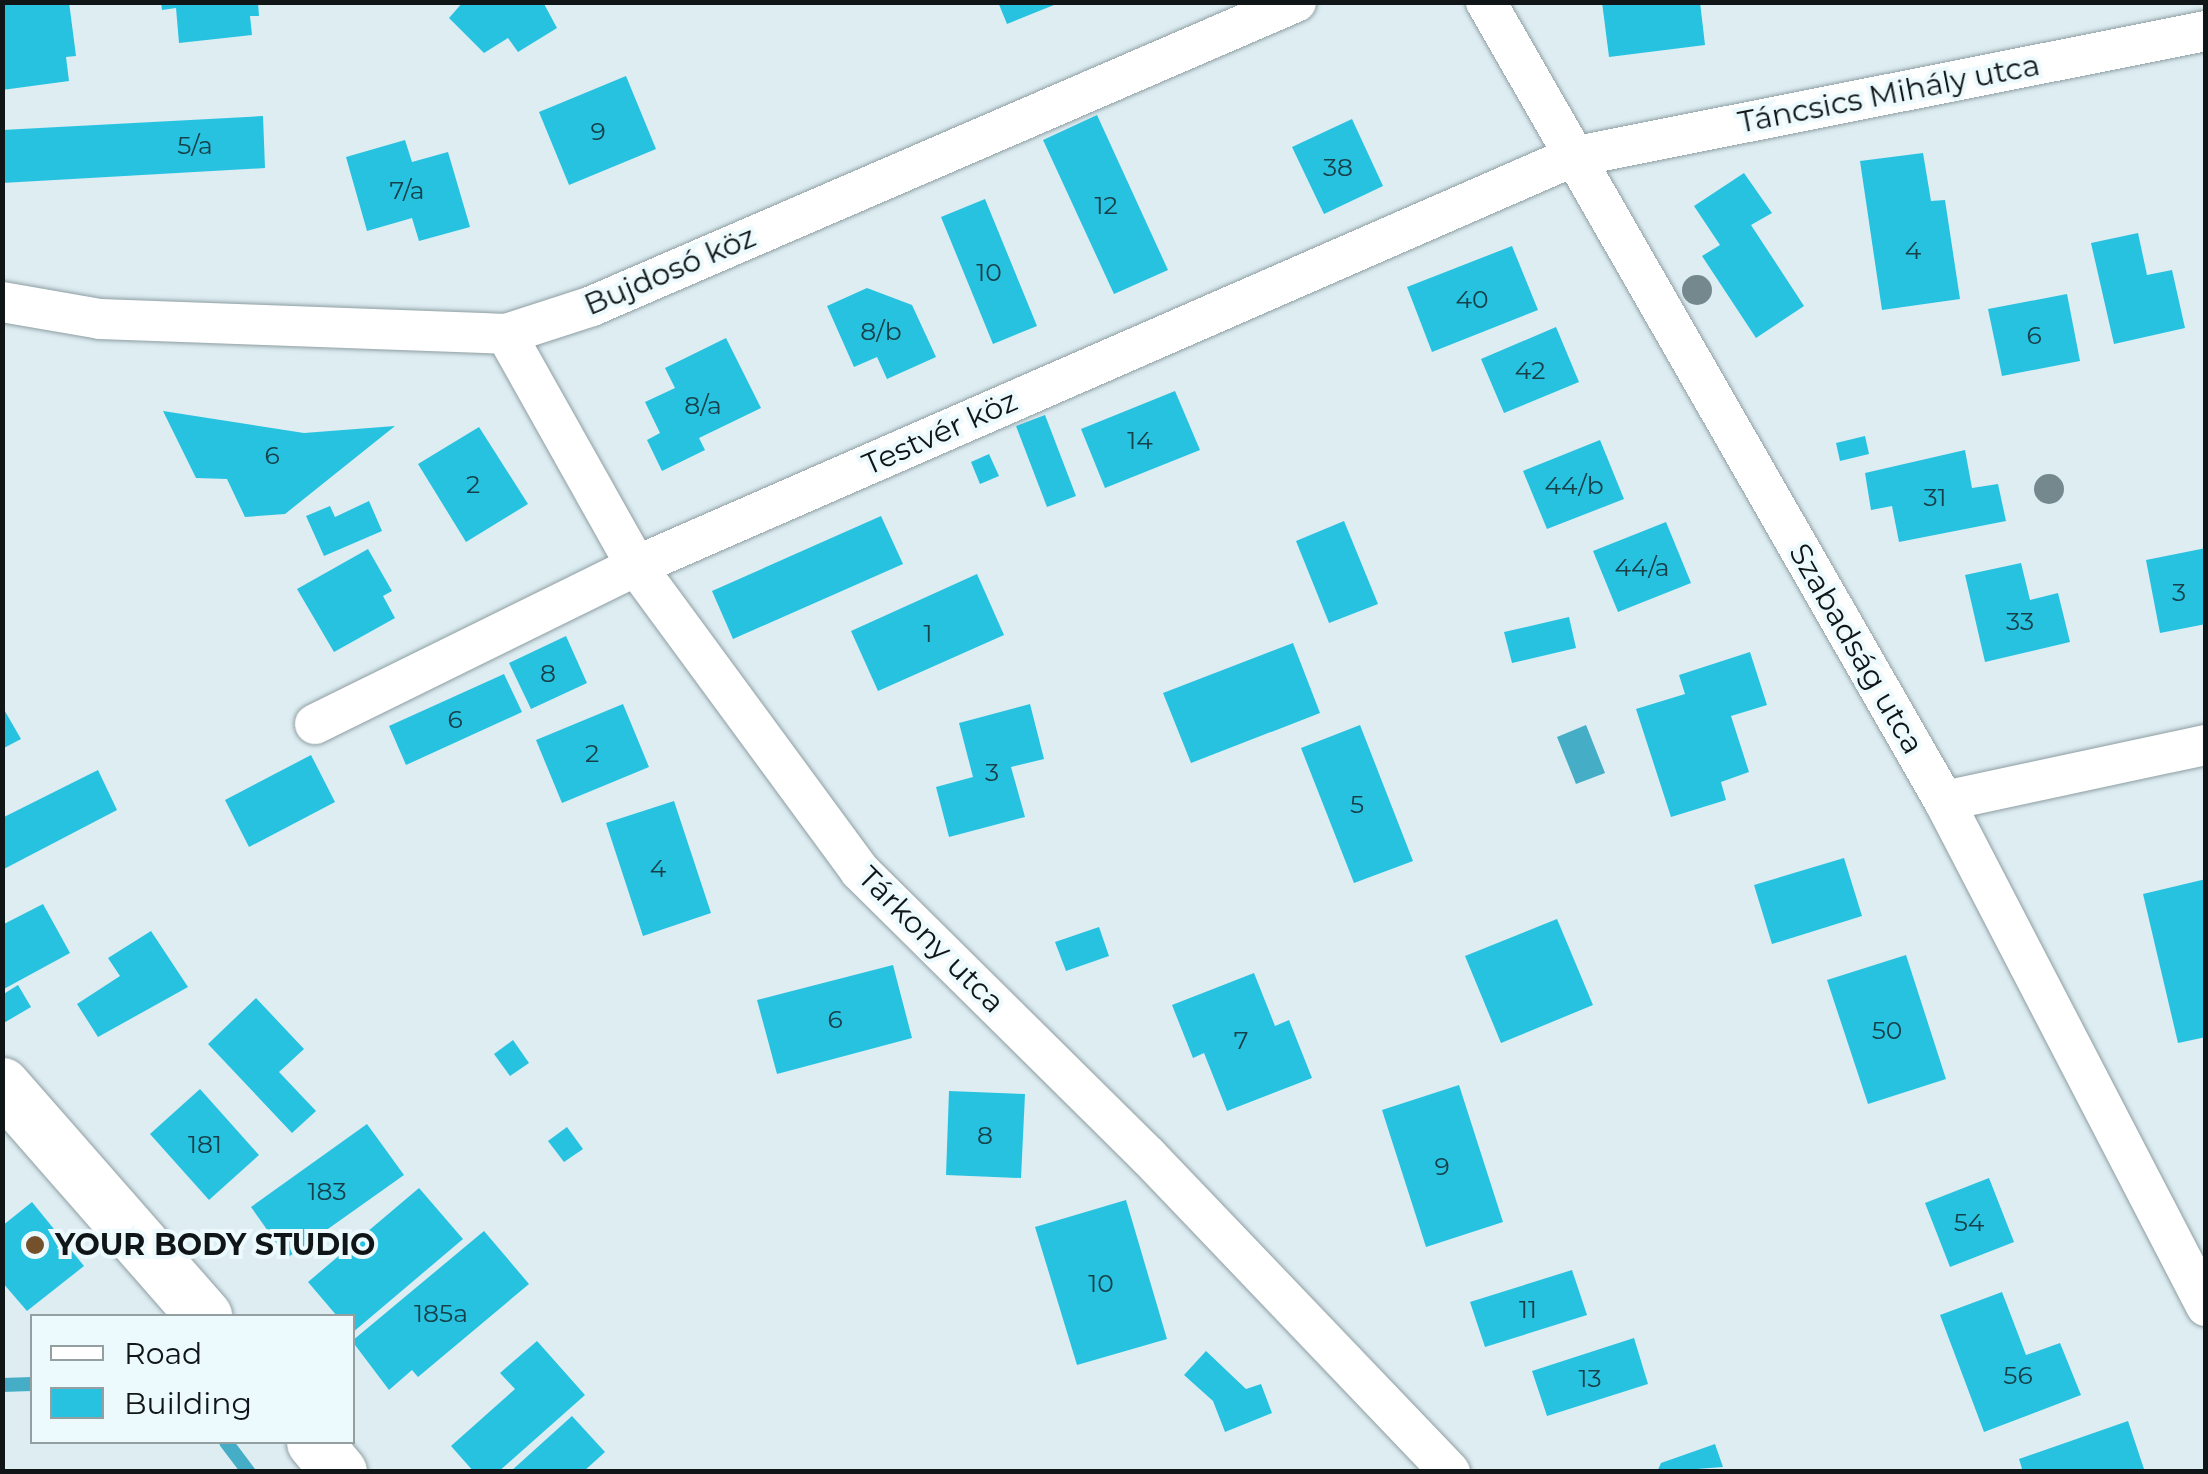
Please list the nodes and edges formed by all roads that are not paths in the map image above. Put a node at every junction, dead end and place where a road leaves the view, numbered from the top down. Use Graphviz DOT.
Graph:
graph roads {
  1 [pos="1296,2"];
  2 [pos="1486,2"];
  3 [pos="2206,31"];
  4 [pos="1572,157"];
  5 [pos="2,302"];
  6 [pos="506,334"];
  7 [pos="636,566"];
  8 [pos="315,724"];
  9 [pos="2206,744"];
  10 [pos="1944,800"];
  11 [pos="2,1085"];
  12 [pos="2206,1306"];
  13 [pos="202,1314"];
  14 [pos="316,1444"];
  15 [pos="339,1472"];
  16 [pos="1450,1472"];
  1 -- 6 [label="street, Bujdosó köz"];
  2 -- 4 [label="street, Szabadság utca"];
  3 -- 4 [label="street, Táncsics Mihály utca"];
  4 -- 7 [label="street, Testvér köz"];
  4 -- 10 [label="street, Szabadság utca"];
  5 -- 6 [label="street, Bujdosó köz"];
  6 -- 7 [label="street, Tárkony utca"];
  7 -- 8 [label="street, Testvér köz"];
  7 -- 16 [label="street, Tárkony utca"];
  9 -- 10 [label="street"];
  10 -- 12 [label="street, Szabadság utca"];
  11 -- 13 [label="main road"];
  14 -- 15 [label="main road"];
}
